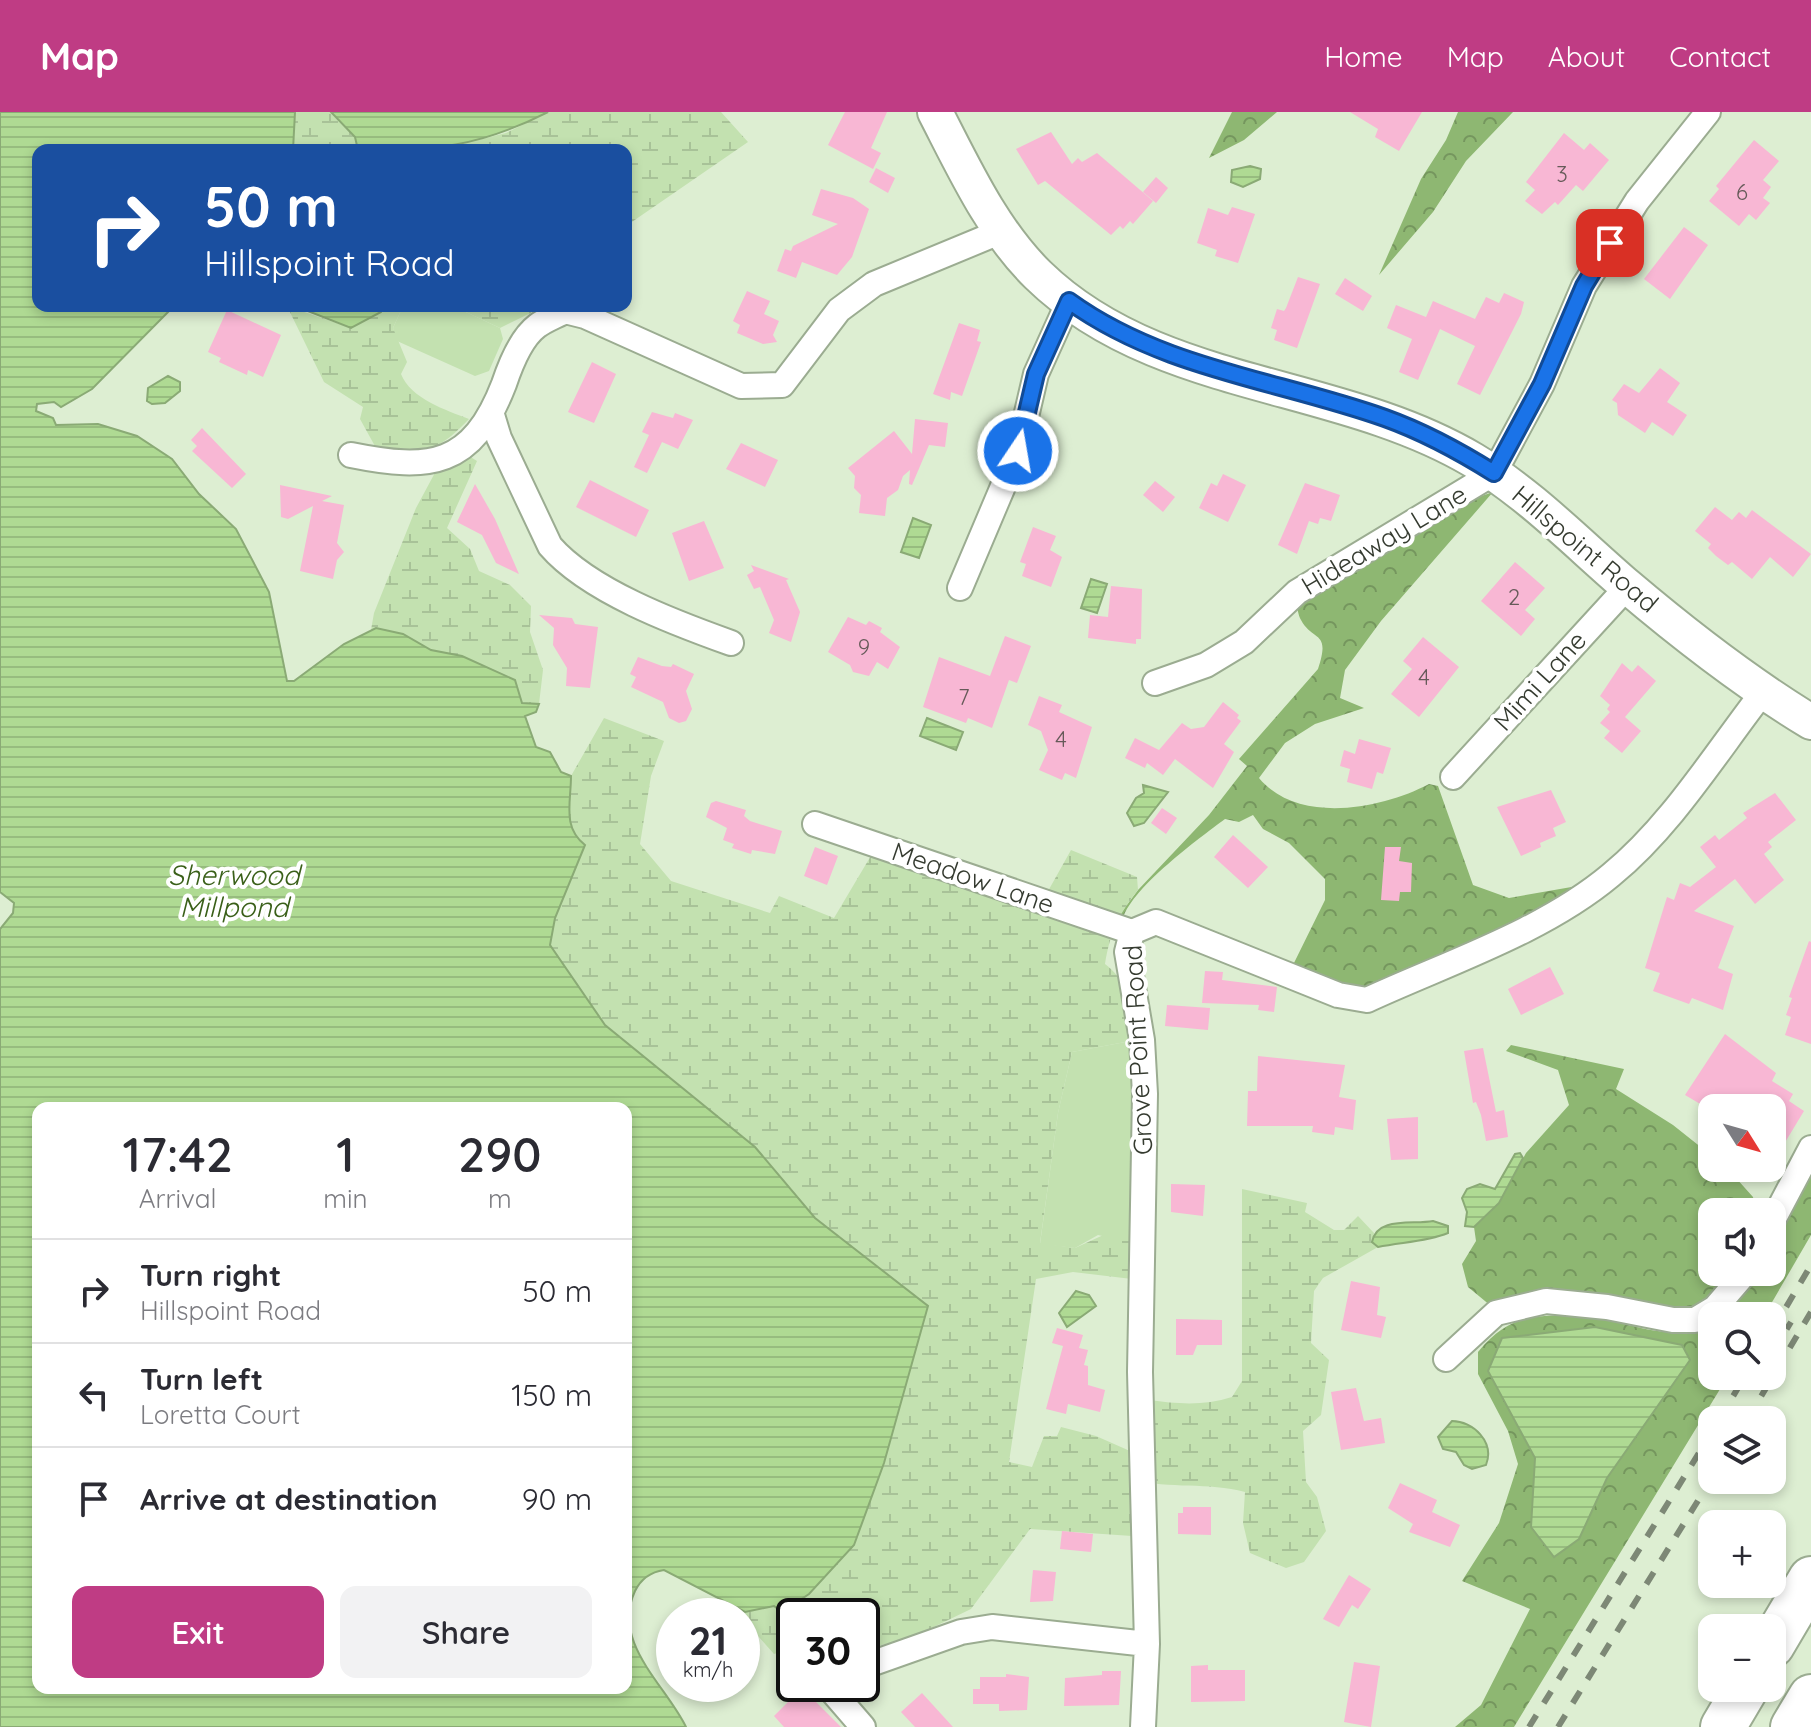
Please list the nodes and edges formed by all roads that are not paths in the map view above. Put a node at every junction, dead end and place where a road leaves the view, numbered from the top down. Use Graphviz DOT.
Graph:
graph roads {
  1 [pos="935,112"];
  2 [pos="1708,112"];
  3 [pos="1002,231"];
  4 [pos="1069,301"];
  5 [pos="563,312"];
  6 [pos="569,312"];
  7 [pos="492,415"];
  8 [pos="351,455"];
  9 [pos="1494,473"];
  10 [pos="1628,586"];
  11 [pos="960,588"];
  12 [pos="731,643"];
  13 [pos="1155,683"];
  14 [pos="1763,692"];
  15 [pos="1811,722"];
  16 [pos="1453,777"];
  17 [pos="815,824"];
  18 [pos="1132,932"];
  19 [pos="1811,1148"];
  20 [pos="1785,1198"];
  21 [pos="1734,1286"];
  22 [pos="1446,1359"];
  23 [pos="1811,1579"];
  24 [pos="1786,1621"];
  25 [pos="1147,1644"];
  26 [pos="880,1661"];
  27 [pos="1811,1697"];
  28 [pos="841,1702"];
  29 [pos="1738,1702"];
  30 [pos="863,1727"];
  31 [pos="1143,1727"];
  32 [pos="1723,1727"];
  33 [pos="1793,1727"];
  1 -- 3 [label="street, Hillspoint Road"];
  2 -- 9 [label="street"];
  3 -- 4 [label="street, Hillspoint Road"];
  3 -- 6 [label="street"];
  4 -- 9 [label="street, Hillspoint Road"];
  4 -- 11 [label="street"];
  5 -- 7 [label="street"];
  7 -- 8 [label="street"];
  7 -- 12 [label="street"];
  9 -- 10 [label="street, Hillspoint Road"];
  9 -- 13 [label="street, Hideaway Lane"];
  10 -- 14 [label="street, Hillspoint Road"];
  10 -- 16 [label="street, Mimi Lane"];
  14 -- 15 [label="street, Hillspoint Road"];
  14 -- 18 [label="street, Grove Point Road"];
  17 -- 18 [label="street, Meadow Lane"];
  18 -- 25 [label="street, Grove Point Road"];
  19 -- 20 [label="street"];
  21 -- 22 [label="street"];
  23 -- 24 [label="highway"];
  25 -- 26 [label="street"];
  25 -- 31 [label="street, Grove Point Road"];
  27 -- 33 [label="highway"];
  28 -- 30 [label="street"];
  29 -- 32 [label="highway"];
}
